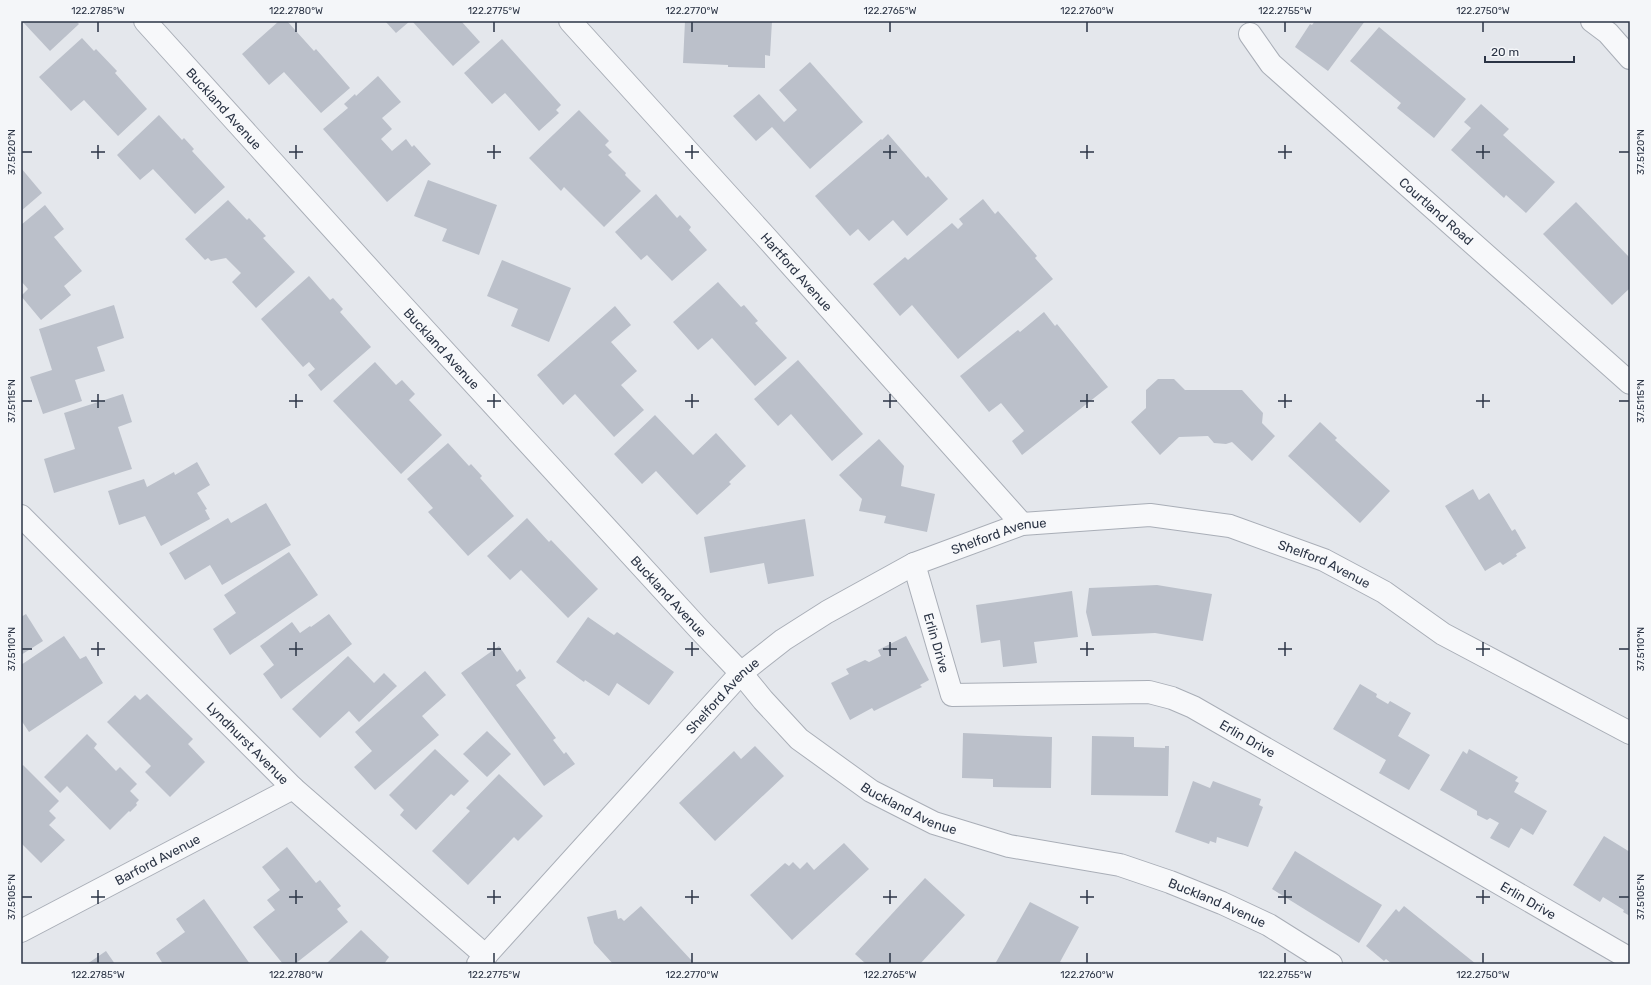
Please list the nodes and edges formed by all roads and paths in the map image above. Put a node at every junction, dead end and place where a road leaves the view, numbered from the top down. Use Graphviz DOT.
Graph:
graph roads {
  1 [pos="145,21"];
  2 [pos="570,21"];
  3 [pos="1592,21"];
  4 [pos="1250,34"];
  5 [pos="1630,58"];
  6 [pos="1630,383"];
  7 [pos="21,516"];
  8 [pos="1022,524"];
  9 [pos="914,564"];
  10 [pos="741,673"];
  11 [pos="1630,733"];
  12 [pos="293,788"];
  13 [pos="21,931"];
  14 [pos="1630,959"];
  15 [pos="482,960"];
  16 [pos="1332,964"];
  1 -- 10 [label="street, Buckland Avenue"];
  2 -- 8 [label="street, Hartford Avenue"];
  3 -- 5 [label="street"];
  4 -- 6 [label="street, Courtland Road"];
  7 -- 12 [label="street, Lyndhurst Avenue"];
  8 -- 9 [label="street, Shelford Avenue"];
  8 -- 11 [label="street, Shelford Avenue"];
  9 -- 10 [label="street, Shelford Avenue"];
  9 -- 14 [label="street, Erlin Drive"];
  10 -- 15 [label="street, Shelford Avenue"];
  10 -- 16 [label="street, Buckland Avenue"];
  12 -- 13 [label="street, Barford Avenue"];
  12 -- 15 [label="street, Lyndhurst Avenue"];
}
